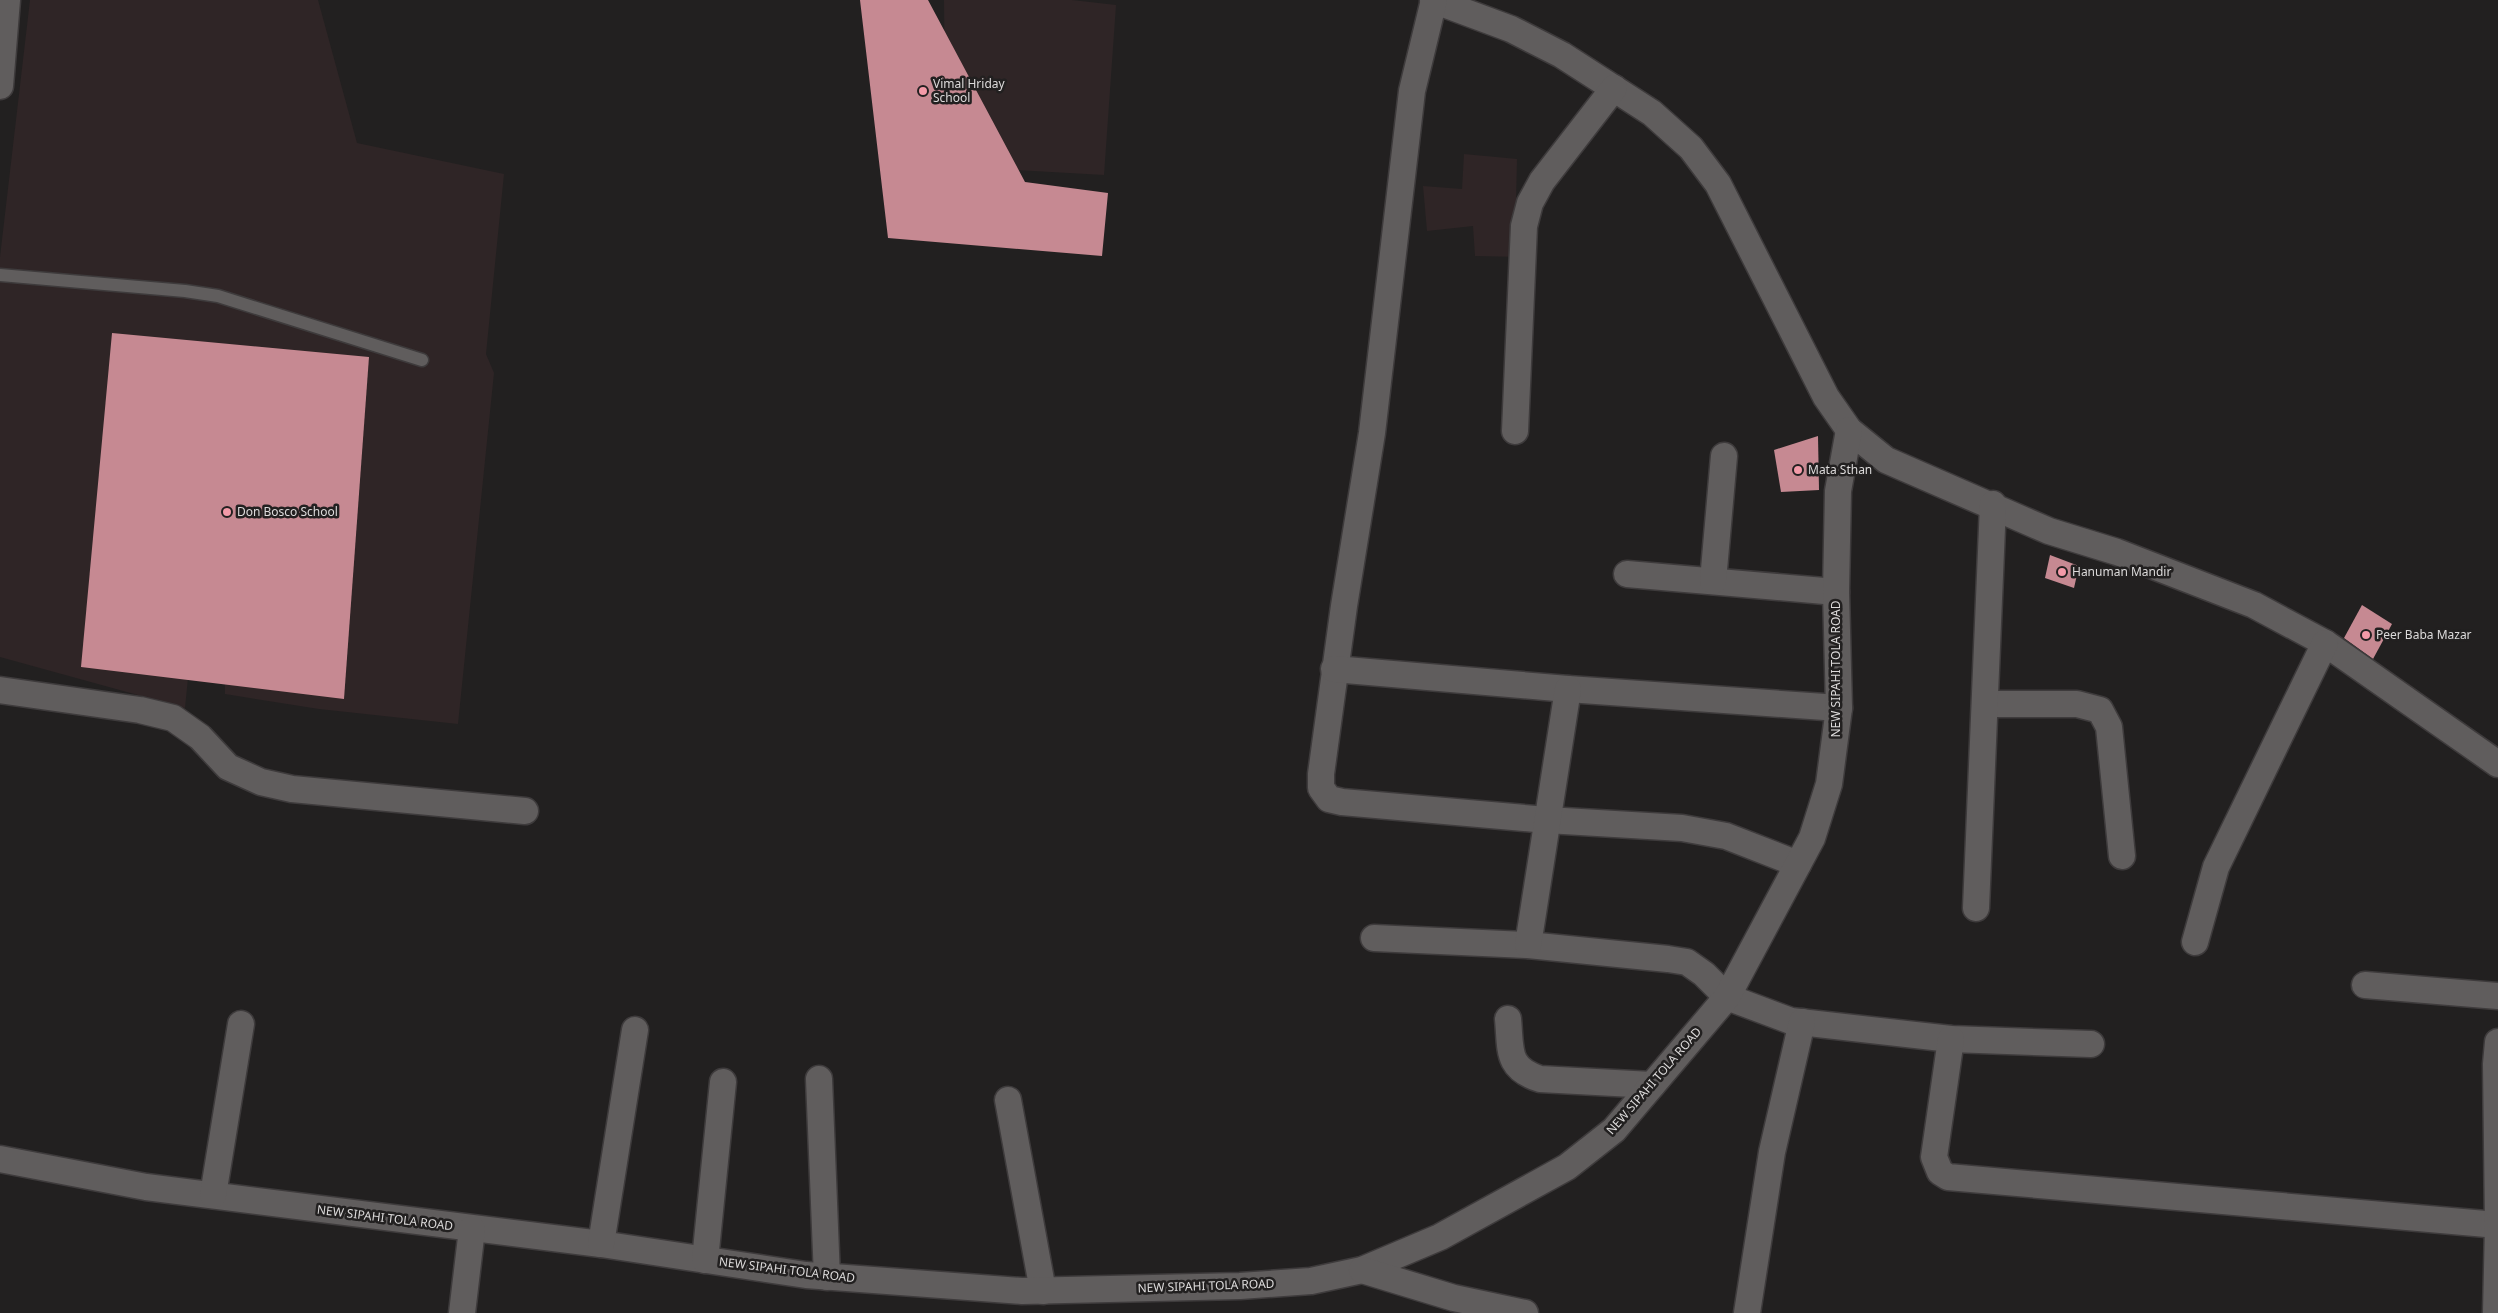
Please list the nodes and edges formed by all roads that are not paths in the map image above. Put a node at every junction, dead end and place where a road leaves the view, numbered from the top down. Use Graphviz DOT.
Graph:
graph roads {
  1 [pos="7,0"];
  2 [pos="1433,0"];
  3 [pos="0,86"];
  4 [pos="1614,88"];
  5 [pos="0,275"];
  6 [pos="422,360"];
  7 [pos="1849,430"];
  8 [pos="1515,431"];
  9 [pos="1724,456"];
  10 [pos="1993,504"];
  11 [pos="1627,574"];
  12 [pos="1713,581"];
  13 [pos="1836,592"];
  14 [pos="2325,643"];
  15 [pos="1334,669"];
  16 [pos="1568,689"];
  17 [pos="0,690"];
  18 [pos="1986,704"];
  19 [pos="1839,708"];
  20 [pos="2498,764"];
  21 [pos="525,811"];
  22 [pos="1548,820"];
  23 [pos="2122,856"];
  24 [pos="1798,864"];
  25 [pos="1976,908"];
  26 [pos="1374,938"];
  27 [pos="2194,942"];
  28 [pos="1528,945"];
  29 [pos="2365,985"];
  30 [pos="2498,996"];
  31 [pos="1727,998"];
  32 [pos="1508,1019"];
  33 [pos="1802,1022"];
  34 [pos="241,1024"];
  35 [pos="636,1030"];
  36 [pos="1951,1039"];
  37 [pos="2498,1042"];
  38 [pos="2092,1044"];
  39 [pos="819,1079"];
  40 [pos="723,1082"];
  41 [pos="1652,1086"];
  42 [pos="1008,1100"];
  43 [pos="0,1159"];
  44 [pos="213,1195"];
  45 [pos="2498,1225"];
  46 [pos="472,1229"];
  47 [pos="601,1244"];
  48 [pos="706,1260"];
  49 [pos="1362,1270"];
  50 [pos="827,1276"];
  51 [pos="1054,1298"];
  52 [pos="462,1313"];
  53 [pos="1525,1313"];
  54 [pos="1747,1313"];
  55 [pos="2496,1313"];
  1 -- 3 [label="street"];
  2 -- 4 [label="street"];
  2 -- 15 [label="street"];
  4 -- 7 [label="street"];
  4 -- 8 [label="street"];
  5 -- 6 [label="lane"];
  7 -- 10 [label="street"];
  7 -- 13 [label="street, NEW SIPAHI TOLA ROAD"];
  9 -- 12 [label="street"];
  10 -- 14 [label="street"];
  10 -- 18 [label="street"];
  11 -- 12 [label="street"];
  12 -- 13 [label="street"];
  13 -- 19 [label="street, NEW SIPAHI TOLA ROAD"];
  14 -- 20 [label="street"];
  14 -- 27 [label="street"];
  15 -- 16 [label="street"];
  15 -- 22 [label="street"];
  16 -- 19 [label="street"];
  16 -- 22 [label="street"];
  17 -- 21 [label="street"];
  18 -- 23 [label="street"];
  18 -- 25 [label="street"];
  19 -- 24 [label="street, NEW SIPAHI TOLA ROAD"];
  22 -- 24 [label="street"];
  22 -- 28 [label="street"];
  24 -- 31 [label="street, NEW SIPAHI TOLA ROAD"];
  26 -- 28 [label="street"];
  28 -- 31 [label="street"];
  29 -- 30 [label="street"];
  31 -- 33 [label="street"];
  31 -- 41 [label="street, NEW SIPAHI TOLA ROAD"];
  32 -- 41 [label="street"];
  33 -- 36 [label="street"];
  33 -- 54 [label="street"];
  34 -- 44 [label="street"];
  35 -- 47 [label="street"];
  36 -- 38 [label="street"];
  36 -- 45 [label="street"];
  37 -- 45 [label="street"];
  39 -- 50 [label="street"];
  40 -- 48 [label="street"];
  41 -- 49 [label="street, NEW SIPAHI TOLA ROAD"];
  42 -- 51 [label="street"];
  43 -- 44 [label="street, NEW SIPAHI TOLA ROAD"];
  44 -- 46 [label="street, NEW SIPAHI TOLA ROAD"];
  45 -- 55 [label="street"];
  46 -- 47 [label="street, NEW SIPAHI TOLA ROAD"];
  46 -- 52 [label="street"];
  47 -- 48 [label="street, NEW SIPAHI TOLA ROAD"];
  48 -- 50 [label="street, NEW SIPAHI TOLA ROAD"];
  49 -- 51 [label="street, NEW SIPAHI TOLA ROAD"];
  49 -- 53 [label="street"];
  50 -- 51 [label="street, NEW SIPAHI TOLA ROAD"];
}
